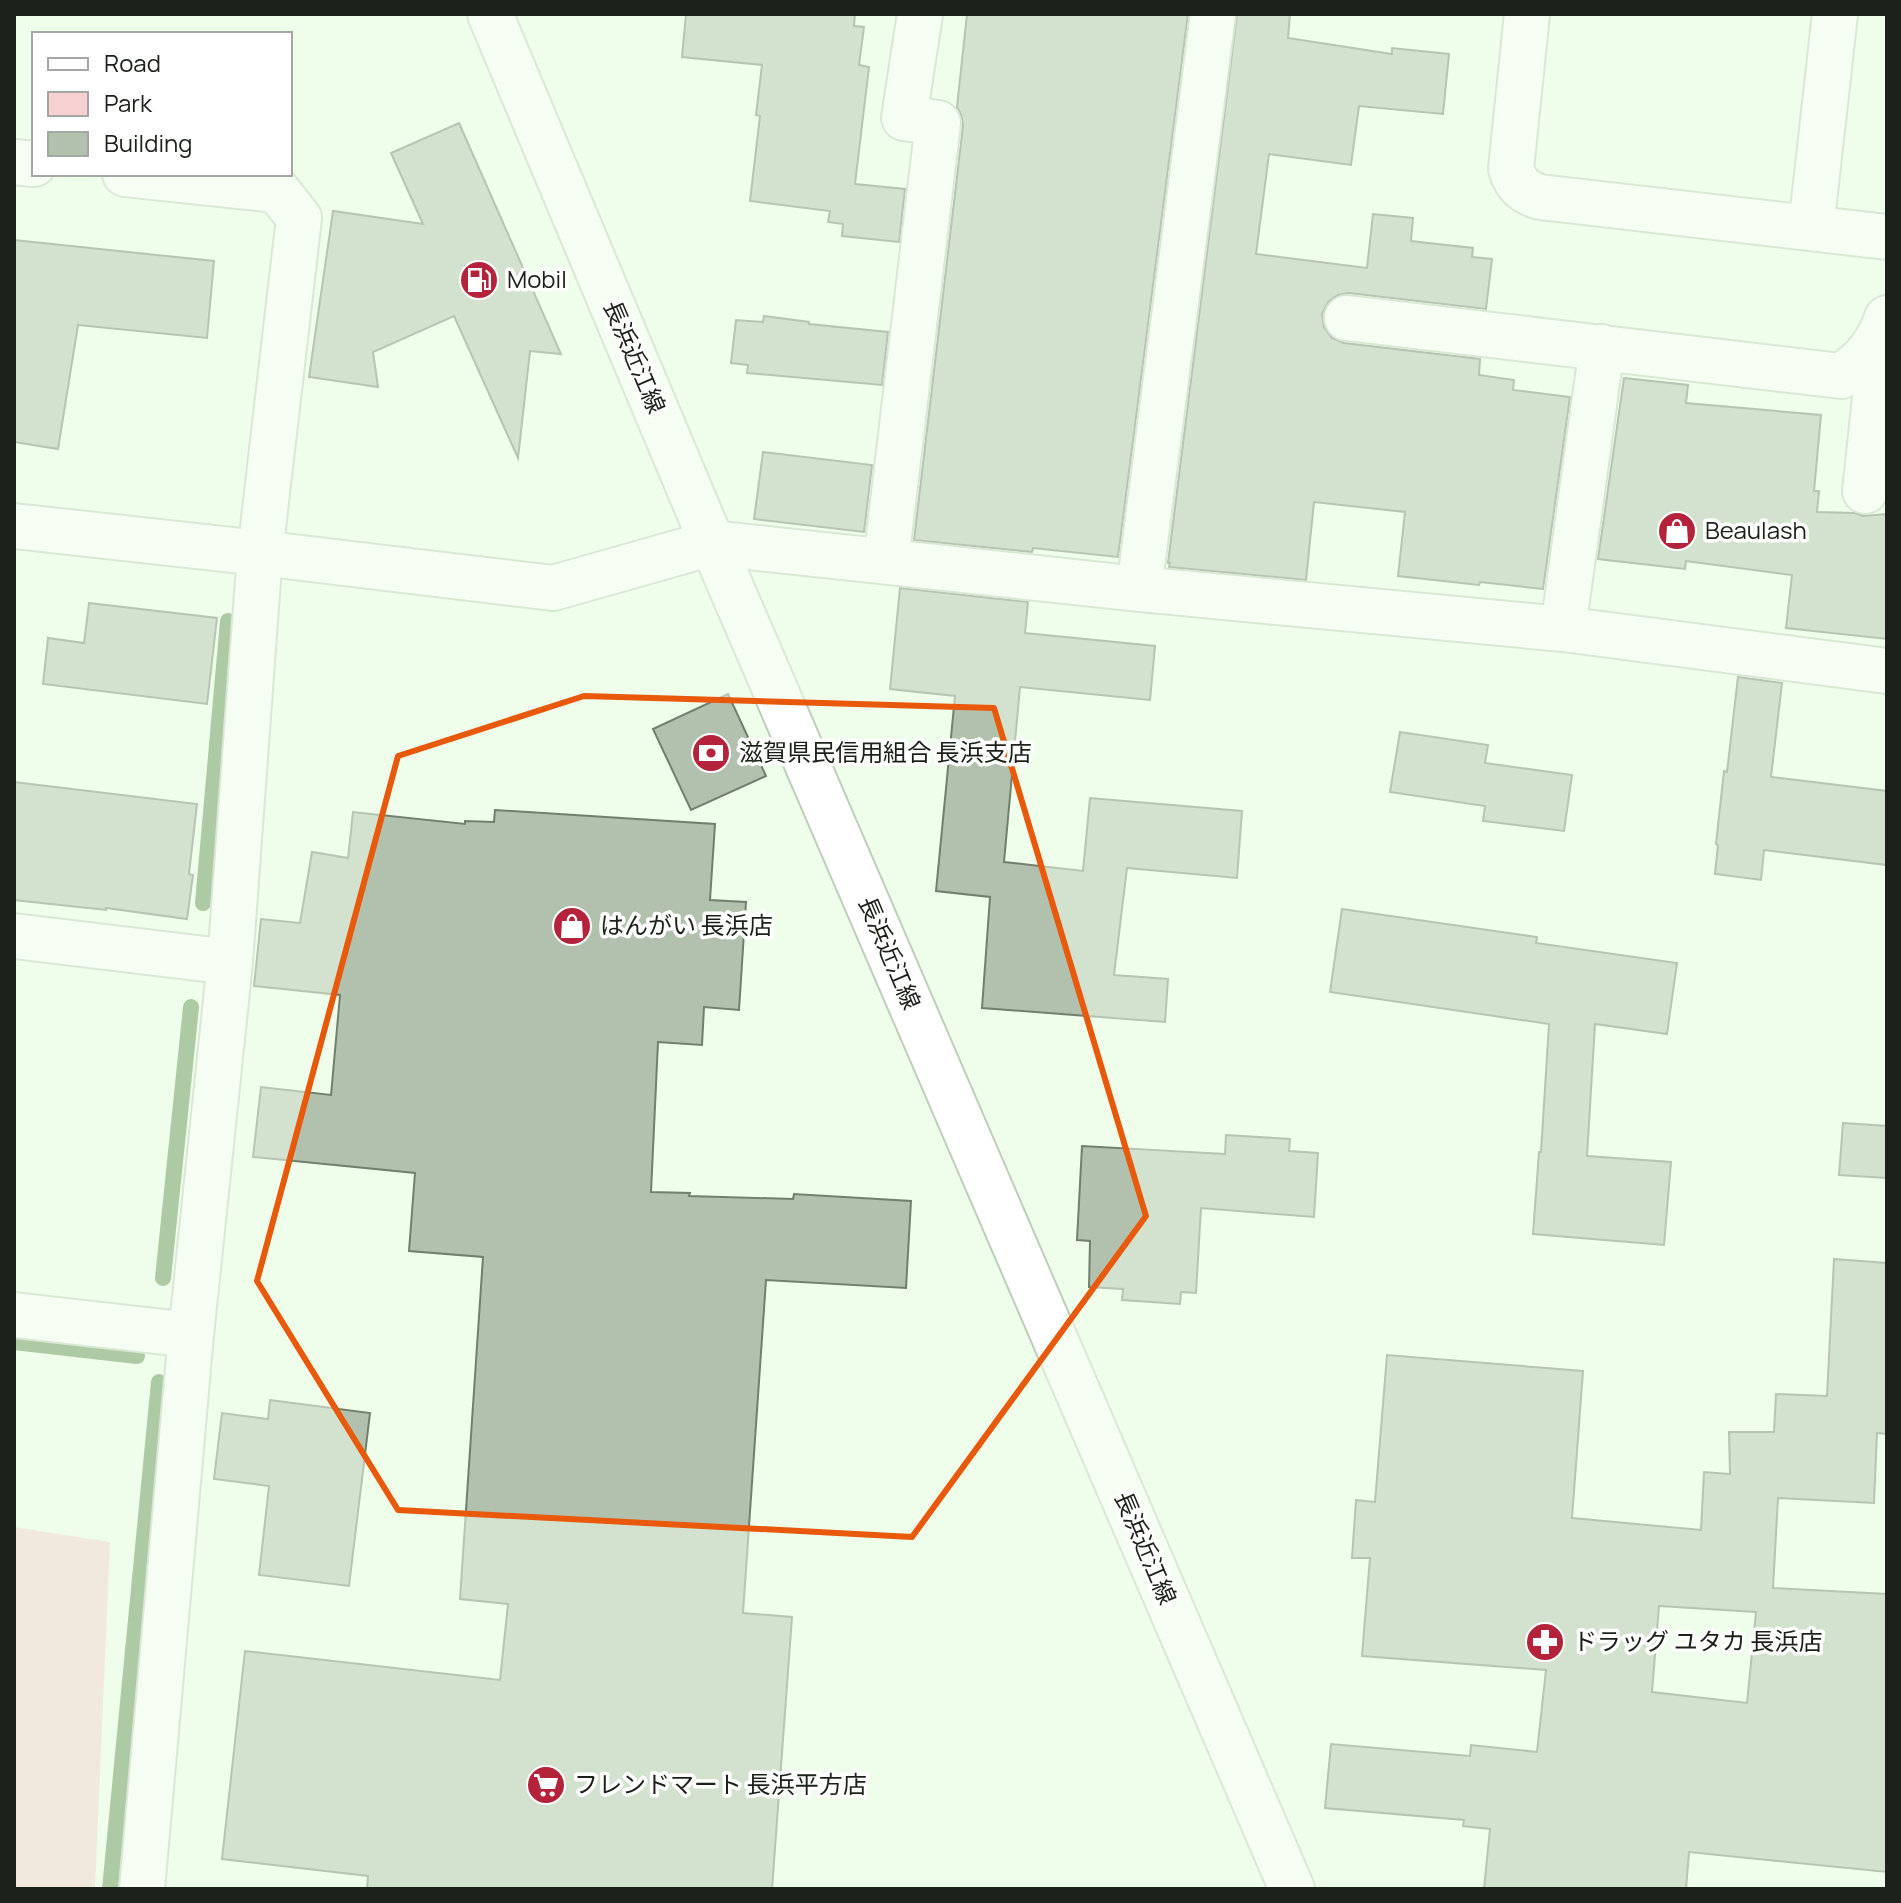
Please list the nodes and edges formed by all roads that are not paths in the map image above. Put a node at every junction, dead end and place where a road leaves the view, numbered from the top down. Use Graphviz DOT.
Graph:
graph roads {
  1 [pos="490,14"];
  2 [pos="920,14"];
  3 [pos="1213,14"];
  4 [pos="1527,14"];
  5 [pos="1835,14"];
  6 [pos="144,176"];
  7 [pos="1811,228"];
  8 [pos="1881,248"];
  9 [pos="1347,318"];
  10 [pos="1884,325"];
  11 [pos="1602,347"];
  12 [pos="1865,491"];
  13 [pos="14,526"];
  14 [pos="712,543"];
  15 [pos="260,553"];
  16 [pos="886,561"];
  17 [pos="1139,589"];
  18 [pos="1563,629"];
  19 [pos="1887,671"];
  20 [pos="14,936"];
  21 [pos="230,962"];
  22 [pos="14,1315"];
  23 [pos="191,1335"];
  24 [pos="142,1889"];
  25 [pos="1292,1889"];
  1 -- 14 [label="street, 長浜近江線"];
  2 -- 16 [label="street"];
  3 -- 17 [label="street"];
  4 -- 7 [label="street"];
  5 -- 7 [label="street"];
  6 -- 15 [label="street"];
  7 -- 8 [label="street"];
  9 -- 11 [label="street"];
  10 -- 11 [label="street"];
  10 -- 12 [label="street"];
  11 -- 18 [label="street"];
  13 -- 15 [label="street"];
  14 -- 15 [label="street"];
  14 -- 16 [label="street"];
  14 -- 25 [label="street, 長浜近江線"];
  15 -- 21 [label="street"];
  16 -- 17 [label="street"];
  17 -- 18 [label="street"];
  18 -- 19 [label="street"];
  20 -- 21 [label="street"];
  21 -- 23 [label="street"];
  22 -- 23 [label="street"];
  23 -- 24 [label="street"];
}
